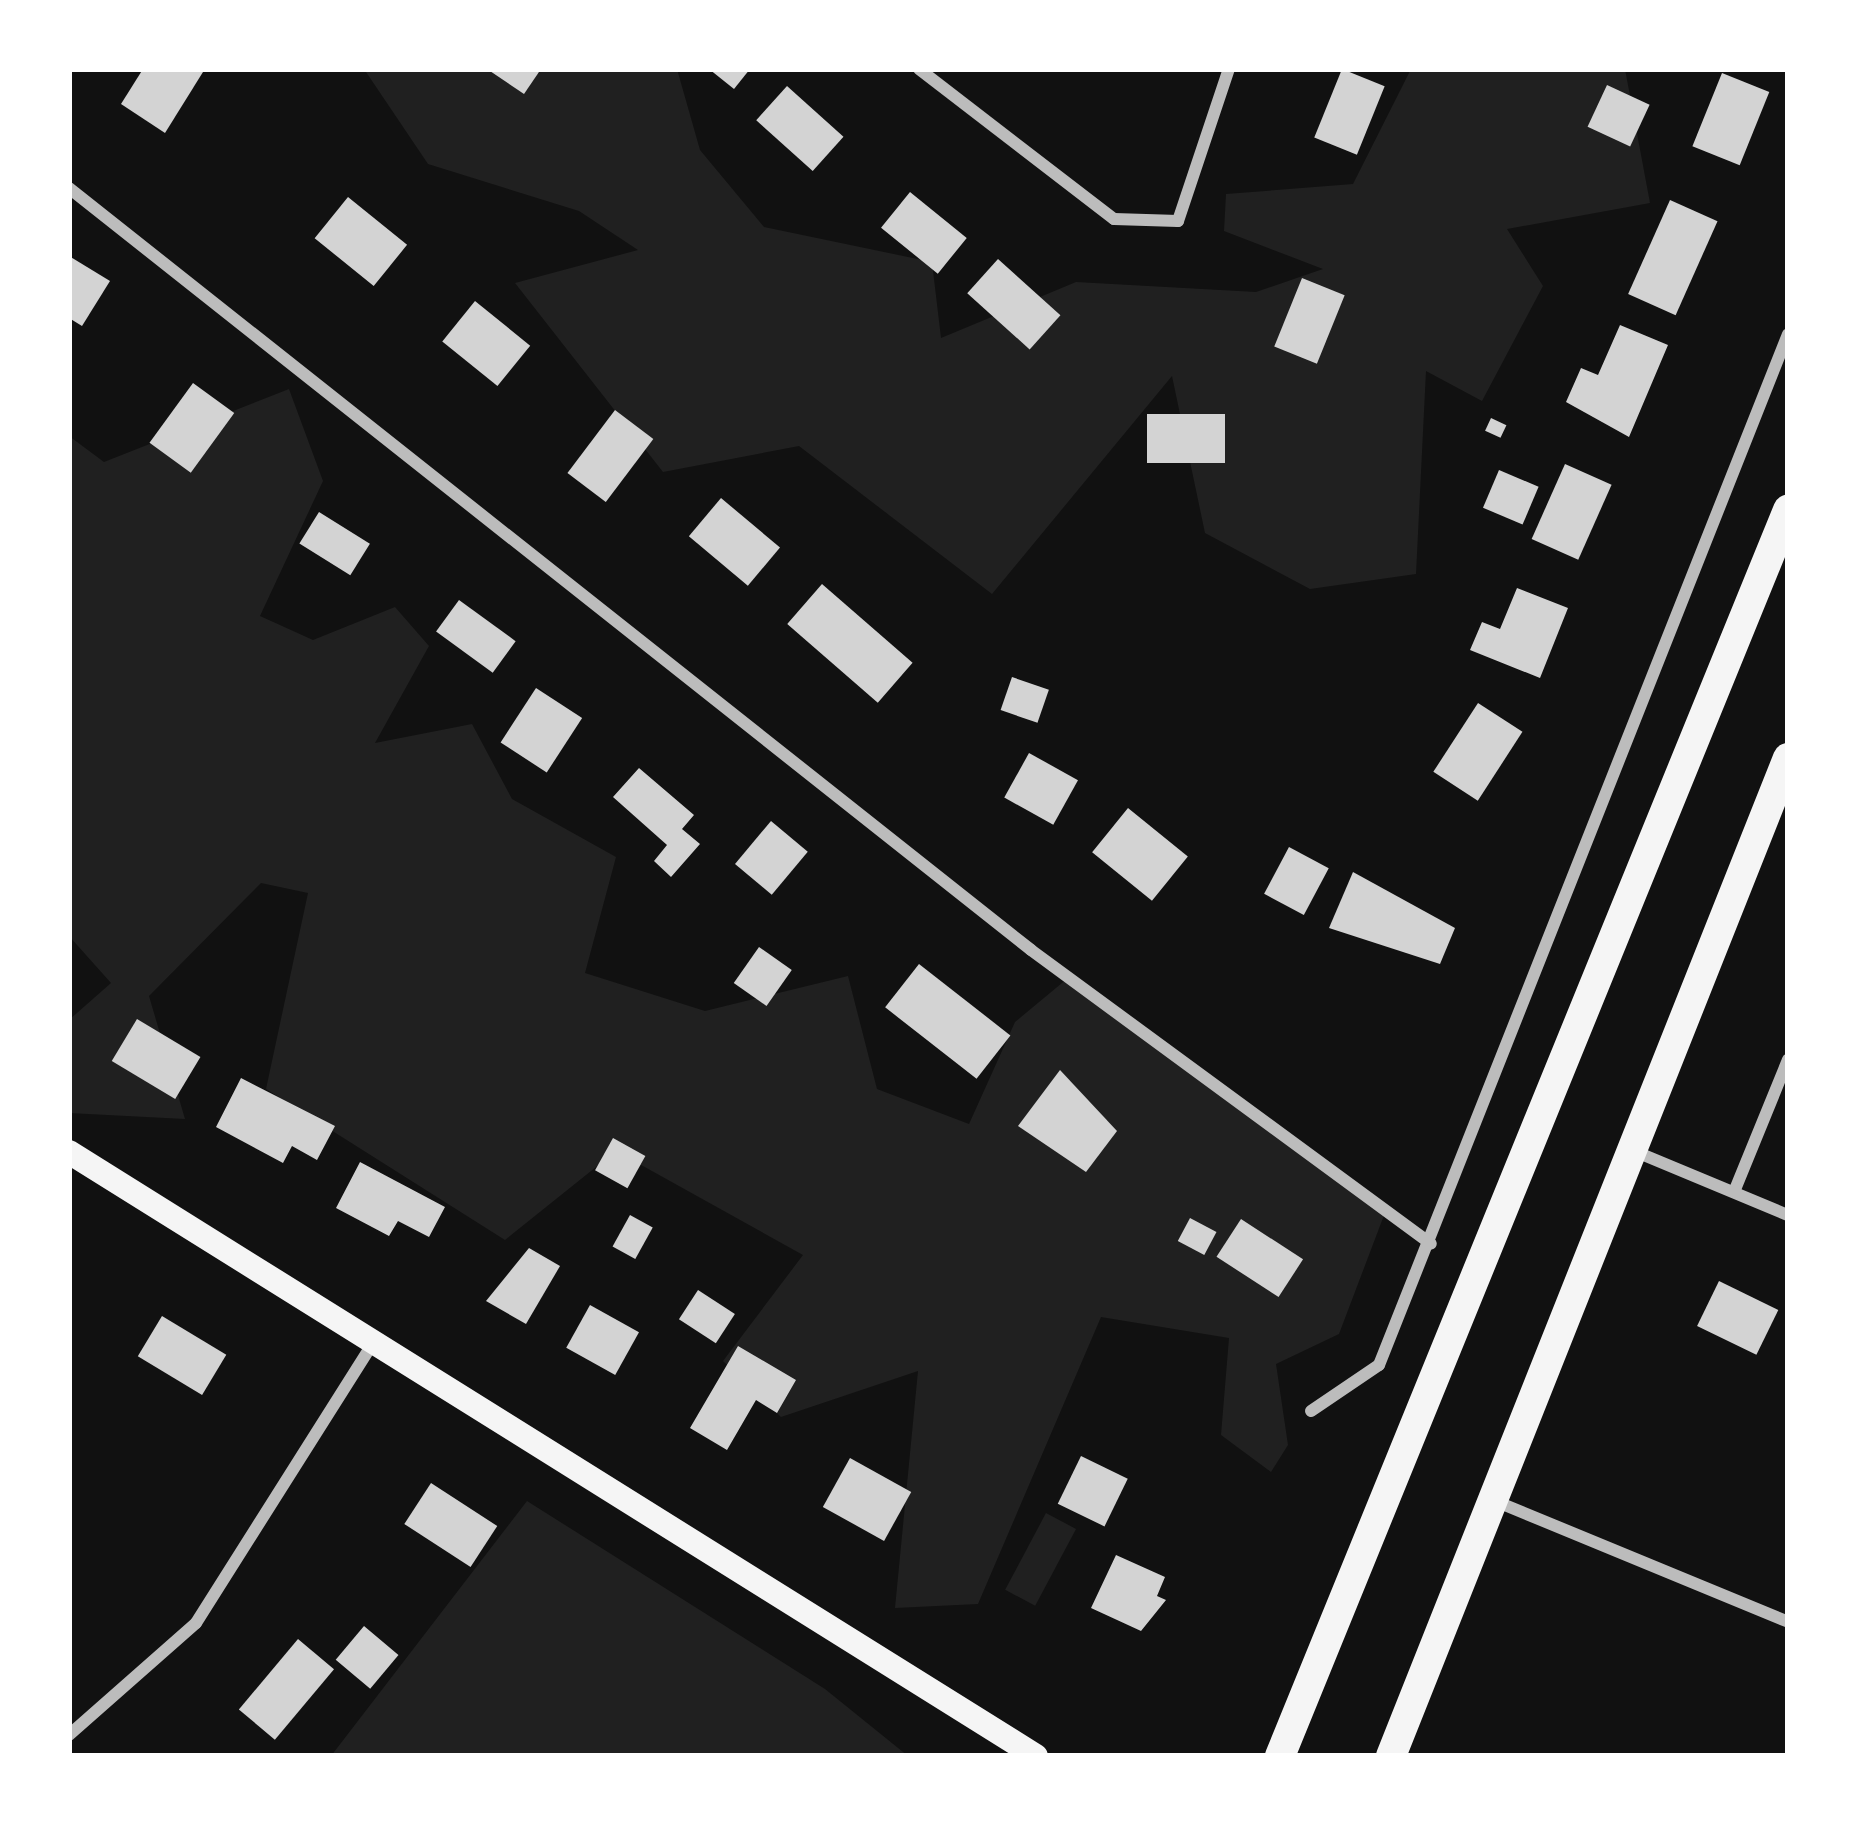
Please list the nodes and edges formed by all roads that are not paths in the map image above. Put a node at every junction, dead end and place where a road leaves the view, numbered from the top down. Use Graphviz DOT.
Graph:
graph roads {
  1 [pos="919,69"];
  2 [pos="1229,69"];
  3 [pos="69,188"];
  4 [pos="1788,334"];
  5 [pos="1788,510"];
  6 [pos="1788,758"];
  7 [pos="1788,1060"];
  8 [pos="1629,1150"];
  9 [pos="69,1152"];
  10 [pos="1734,1192"];
  11 [pos="1788,1215"];
  12 [pos="1431,1244"];
  13 [pos="373,1342"];
  14 [pos="1311,1412"];
  15 [pos="1491,1499"];
  16 [pos="1788,1622"];
  17 [pos="69,1735"];
  18 [pos="1036,1756"];
  19 [pos="1280,1756"];
  20 [pos="1391,1756"];
  1 -- 2 [label="street"];
  3 -- 12 [label="street"];
  4 -- 12 [label="street"];
  5 -- 19 [label="main road"];
  6 -- 8 [label="main road"];
  7 -- 10 [label="street"];
  8 -- 10 [label="street"];
  8 -- 15 [label="main road"];
  9 -- 13 [label="main road"];
  10 -- 11 [label="street"];
  12 -- 14 [label="street"];
  13 -- 17 [label="street"];
  13 -- 18 [label="main road"];
  15 -- 16 [label="street"];
  15 -- 20 [label="main road"];
}
